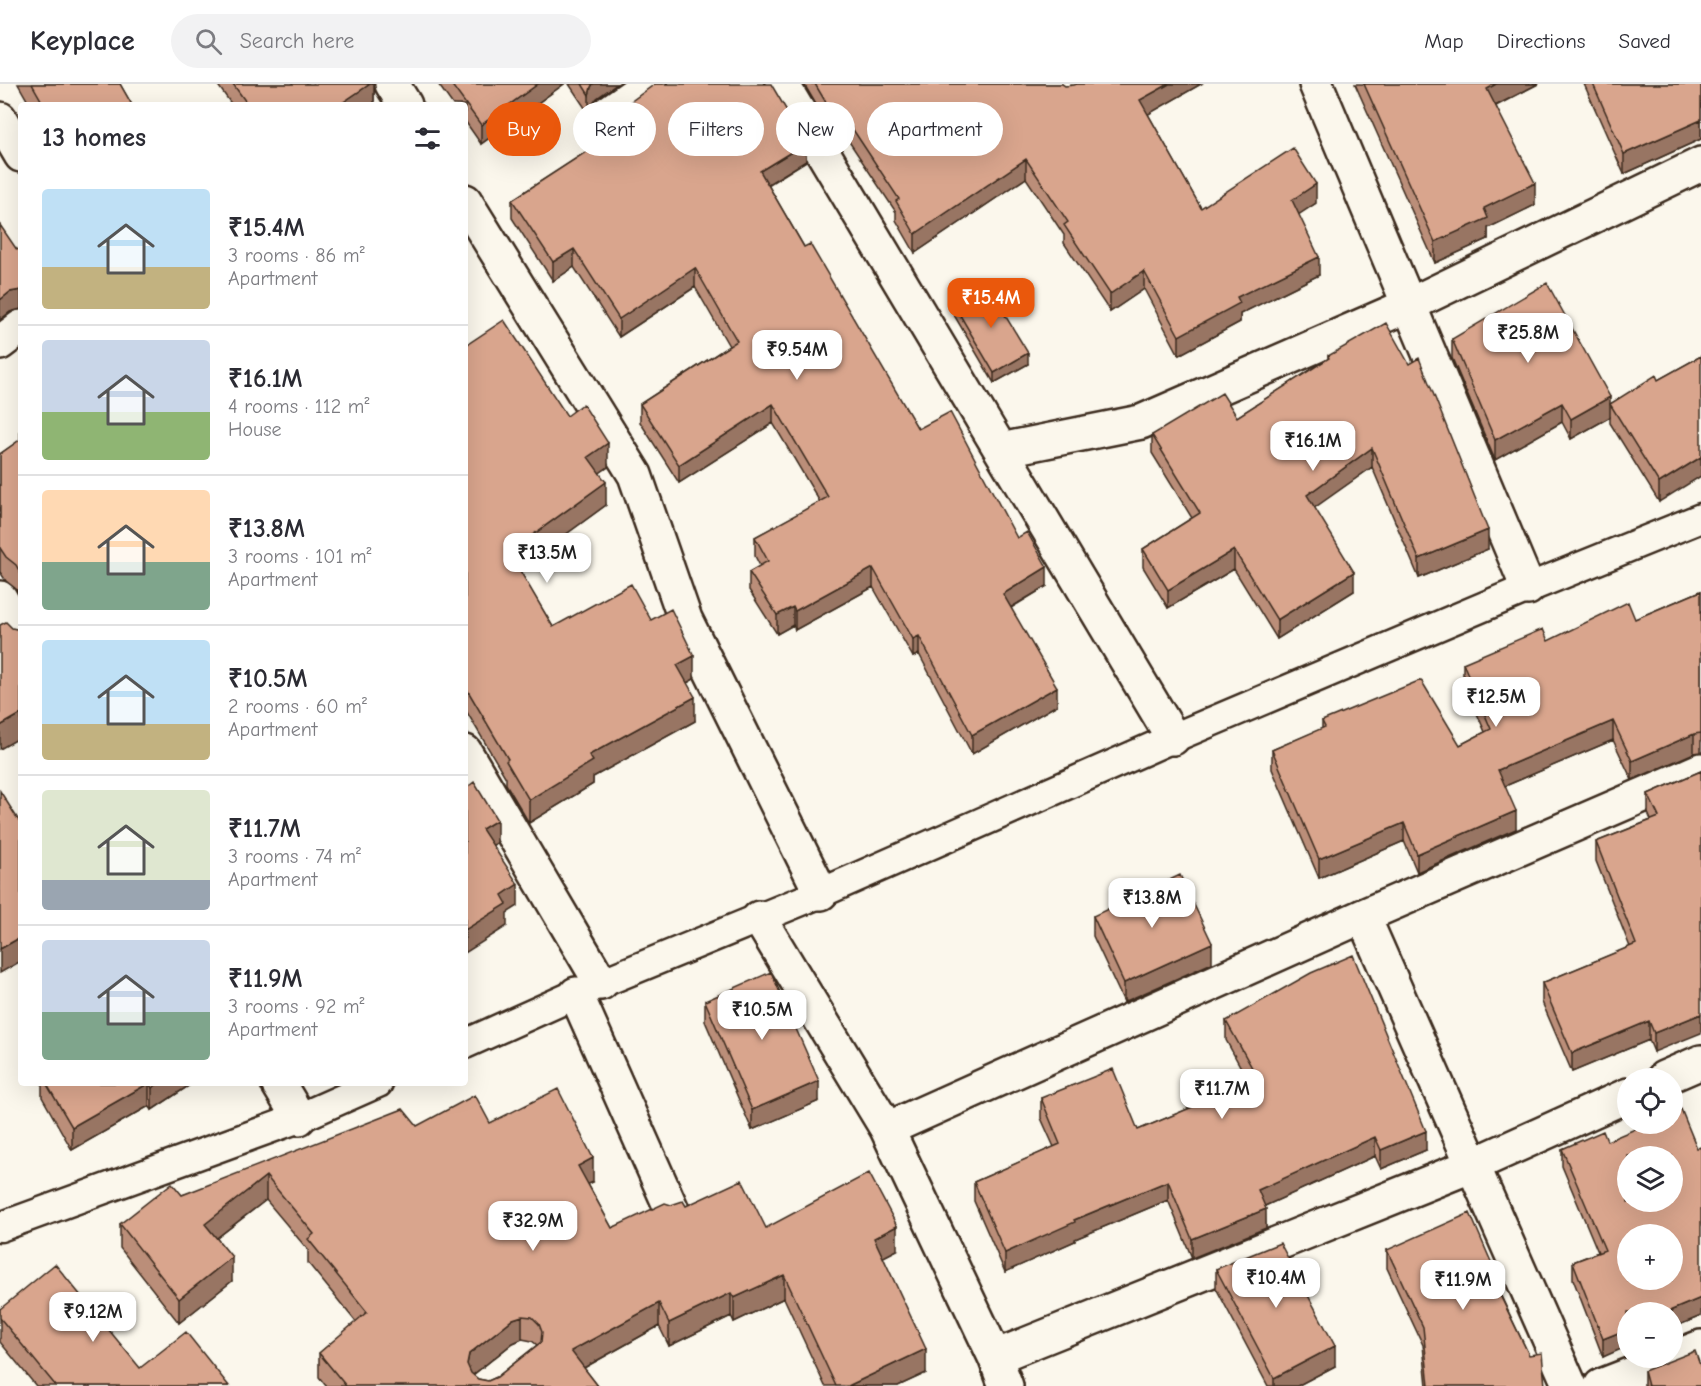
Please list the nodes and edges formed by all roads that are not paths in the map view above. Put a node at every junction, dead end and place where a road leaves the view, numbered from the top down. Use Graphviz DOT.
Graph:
graph roads {
  1 [pos="392,84"];
  2 [pos="649,84"];
  3 [pos="783,84"];
  4 [pos="1316,84"];
  5 [pos="403,102"];
  6 [pos="624,102"];
  7 [pos="0,119"];
  8 [pos="18,150"];
  9 [pos="1701,164"];
  10 [pos="468,206"];
  11 [pos="1409,305"];
  12 [pos="18,329"];
  13 [pos="0,344"];
  14 [pos="1001,450"];
  15 [pos="1701,518"];
  16 [pos="1528,588"];
  17 [pos="0,598"];
  18 [pos="18,630"];
  19 [pos="1173,738"];
  20 [pos="468,758"];
  21 [pos="1701,770"];
  22 [pos="821,893"];
  23 [pos="1363,916"];
  24 [pos="759,918"];
  25 [pos="588,989"];
  26 [pos="468,1043"];
  27 [pos="1701,1062"];
  28 [pos="1683,1070"];
  29 [pos="281,1086"];
  30 [pos="371,1086"];
  31 [pos="1617,1100"];
  32 [pos="299,1118"];
  33 [pos="886,1129"];
  34 [pos="1473,1165"];
  35 [pos="672,1210"];
  36 [pos="0,1227"];
  37 [pos="1701,1347"];
  38 [pos="1001,1371"];
  39 [pos="1570,1386"];
  40 [pos="1601,1386"];
  1 -- 5 [label="street"];
  2 -- 6 [label="street"];
  3 -- 14 [label="street"];
  4 -- 11 [label="street"];
  7 -- 8 [label="street"];
  9 -- 11 [label="street"];
  10 -- 22 [label="street"];
  11 -- 14 [label="street"];
  11 -- 16 [label="street"];
  12 -- 13 [label="street"];
  14 -- 19 [label="street"];
  15 -- 16 [label="lane"];
  16 -- 19 [label="lane"];
  17 -- 18 [label="street"];
  19 -- 22 [label="lane"];
  20 -- 25 [label="street"];
  21 -- 23 [label="street"];
  22 -- 24 [label="lane"];
  23 -- 33 [label="street"];
  23 -- 34 [label="street"];
  24 -- 25 [label="lane"];
  24 -- 33 [label="street"];
  25 -- 26 [label="lane"];
  25 -- 35 [label="street"];
  27 -- 28 [label="street"];
  29 -- 32 [label="street"];
  30 -- 32 [label="lane"];
  31 -- 34 [label="street"];
  32 -- 36 [label="lane"];
  33 -- 38 [label="street"];
  34 -- 38 [label="street"];
  34 -- 39 [label="street"];
  37 -- 40 [label="street"];
}
